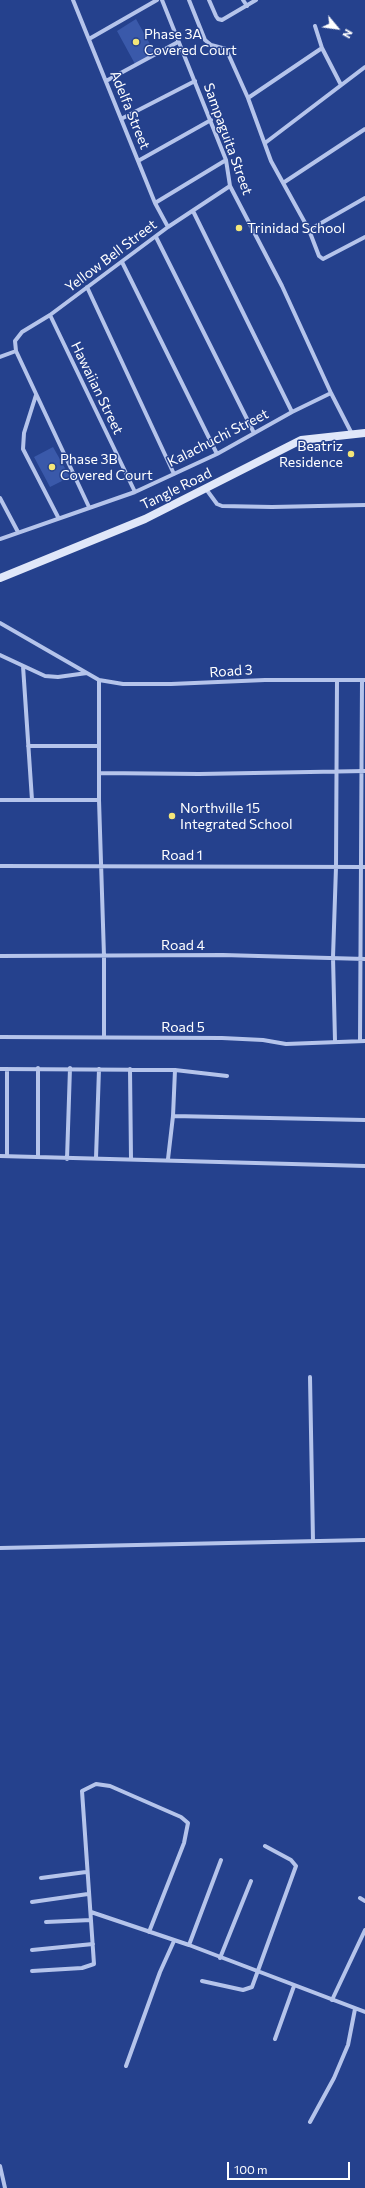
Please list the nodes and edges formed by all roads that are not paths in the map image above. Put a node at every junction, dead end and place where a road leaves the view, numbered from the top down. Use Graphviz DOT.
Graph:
graph roads {
  1 [pos="73,0"];
  2 [pos="157,0"];
  3 [pos="162,0"];
  4 [pos="189,0"];
  5 [pos="209,0"];
  6 [pos="244,0"];
  7 [pos="256,0"];
  8 [pos="247,6"];
  9 [pos="315,26"];
  10 [pos="89,39"];
  11 [pos="178,42"];
  12 [pos="322,48"];
  13 [pos="365,67"];
  14 [pos="106,81"];
  15 [pos="195,81"];
  16 [pos="341,85"];
  17 [pos="248,98"];
  18 [pos="122,119"];
  19 [pos="212,120"];
  20 [pos="365,130"];
  21 [pos="265,143"];
  22 [pos="226,160"];
  23 [pos="138,161"];
  24 [pos="283,183"];
  25 [pos="230,186"];
  26 [pos="365,198"];
  27 [pos="155,203"];
  28 [pos="193,211"];
  29 [pos="168,227"];
  30 [pos="309,230"];
  31 [pos="156,237"];
  32 [pos="365,237"];
  33 [pos="122,262"];
  34 [pos="87,287"];
  35 [pos="50,315"];
  36 [pos="16,351"];
  37 [pos="0,357"];
  38 [pos="331,393"];
  39 [pos="36,395"];
  40 [pos="292,412"];
  41 [pos="254,433"];
  42 [pos="365,433"];
  43 [pos="352,434"];
  44 [pos="217,454"];
  45 [pos="174,474"];
  46 [pos="206,489"];
  47 [pos="135,492"];
  48 [pos="0,498"];
  49 [pos="365,505"];
  50 [pos="90,507"];
  51 [pos="58,518"];
  52 [pos="18,532"];
  53 [pos="0,539"];
  54 [pos="0,578"];
  55 [pos="0,622"];
  56 [pos="0,656"];
  57 [pos="23,666"];
  58 [pos="87,673"];
  59 [pos="99,680"];
  60 [pos="337,680"];
  61 [pos="363,680"];
  62 [pos="28,746"];
  63 [pos="99,746"];
  64 [pos="337,770"];
  65 [pos="360,771"];
  66 [pos="365,771"];
  67 [pos="99,773"];
  68 [pos="0,800"];
  69 [pos="32,800"];
  70 [pos="99,800"];
  71 [pos="0,866"];
  72 [pos="102,866"];
  73 [pos="336,867"];
  74 [pos="363,867"];
  75 [pos="0,956"];
  76 [pos="104,956"];
  77 [pos="332,957"];
  78 [pos="359,959"];
  79 [pos="365,959"];
  80 [pos="0,1037"];
  81 [pos="104,1038"];
  82 [pos="335,1041"];
  83 [pos="363,1041"];
  84 [pos="38,1068"];
  85 [pos="70,1068"];
  86 [pos="0,1069"];
  87 [pos="7,1069"];
  88 [pos="130,1069"];
  89 [pos="99,1070"];
  90 [pos="175,1070"];
  91 [pos="227,1076"];
  92 [pos="173,1116"];
  93 [pos="365,1120"];
  94 [pos="0,1156"];
  95 [pos="7,1156"];
  96 [pos="38,1157"];
  97 [pos="67,1158"];
  98 [pos="96,1158"];
  99 [pos="168,1159"];
  100 [pos="131,1160"];
  101 [pos="365,1166"];
  102 [pos="310,1377"];
  103 [pos="365,1540"];
  104 [pos="313,1541"];
  105 [pos="0,1548"];
  106 [pos="265,1846"];
  107 [pos="221,1860"];
  108 [pos="86,1872"];
  109 [pos="41,1878"];
  110 [pos="251,1881"];
  111 [pos="88,1894"];
  112 [pos="360,1898"];
  113 [pos="365,1901"];
  114 [pos="32,1902"];
  115 [pos="91,1912"];
  116 [pos="91,1920"];
  117 [pos="46,1922"];
  118 [pos="365,1930"];
  119 [pos="149,1932"];
  120 [pos="174,1941"];
  121 [pos="93,1944"];
  122 [pos="189,1946"];
  123 [pos="32,1950"];
  124 [pos="220,1958"];
  125 [pos="32,1971"];
  126 [pos="258,1972"];
  127 [pos="202,1981"];
  128 [pos="294,1986"];
  129 [pos="332,2000"];
  130 [pos="355,2009"];
  131 [pos="365,2012"];
  132 [pos="275,2039"];
  133 [pos="126,2066"];
  134 [pos="310,2122"];
  135 [pos="0,2166"];
  136 [pos="5,2188"];
  1 -- 10 [label="street, Adelfa Street"];
  2 -- 10 [label="street"];
  3 -- 11 [label="street, Sampaguita Street"];
  4 -- 17 [label="street"];
  5 -- 8 [label="street"];
  6 -- 8 [label="street"];
  7 -- 8 [label="street"];
  9 -- 12 [label="street"];
  10 -- 14 [label="street, Adelfa Street"];
  11 -- 14 [label="street"];
  11 -- 15 [label="street, Sampaguita Street"];
  12 -- 16 [label="street"];
  12 -- 17 [label="street"];
  13 -- 16 [label="street"];
  14 -- 18 [label="street, Adelfa Street"];
  15 -- 18 [label="street"];
  15 -- 19 [label="street, Sampaguita Street"];
  16 -- 21 [label="street"];
  17 -- 21 [label="street"];
  18 -- 23 [label="street, Adelfa Street"];
  19 -- 22 [label="street, Sampaguita Street"];
  19 -- 23 [label="street"];
  20 -- 24 [label="street"];
  21 -- 24 [label="street"];
  22 -- 25 [label="street, Sampaguita Street"];
  22 -- 27 [label="street"];
  23 -- 27 [label="street, Adelfa Street"];
  24 -- 30 [label="street"];
  25 -- 28 [label="street, Yellow Bell Street"];
  25 -- 38 [label="street, Sampaguita Street"];
  26 -- 30 [label="street"];
  27 -- 29 [label="street, Adelfa Street"];
  28 -- 29 [label="street, Yellow Bell Street"];
  28 -- 40 [label="street"];
  29 -- 31 [label="street, Yellow Bell Street"];
  30 -- 32 [label="street"];
  31 -- 33 [label="street, Yellow Bell Street"];
  31 -- 41 [label="street"];
  33 -- 34 [label="street, Yellow Bell Street"];
  33 -- 44 [label="street"];
  34 -- 35 [label="street, Yellow Bell Street"];
  34 -- 45 [label="street"];
  35 -- 36 [label="street, Yellow Bell Street"];
  35 -- 47 [label="street, Hawaiian Street"];
  36 -- 37 [label="street"];
  36 -- 39 [label="street"];
  38 -- 40 [label="street, Kalachuchi Street"];
  38 -- 43 [label="street, Sampaguita Street"];
  39 -- 50 [label="street"];
  39 -- 51 [label="street"];
  40 -- 41 [label="street, Kalachuchi Street"];
  41 -- 44 [label="street, Kalachuchi Street"];
  42 -- 43 [label="street, Tangle Road"];
  43 -- 46 [label="street, Tangle Road"];
  44 -- 45 [label="street, Kalachuchi Street"];
  45 -- 47 [label="street, Kalachuchi Street"];
  46 -- 49 [label="street"];
  46 -- 54 [label="street, Tangle Road"];
  47 -- 50 [label="street, Kalachuchi Street"];
  48 -- 52 [label="street"];
  50 -- 51 [label="street, Kalachuchi Street"];
  51 -- 52 [label="street, Kalachuchi Street"];
  52 -- 53 [label="street, Kalachuchi Street"];
  55 -- 58 [label="street"];
  56 -- 57 [label="street"];
  57 -- 58 [label="street"];
  57 -- 62 [label="street"];
  58 -- 59 [label="street"];
  59 -- 60 [label="street, Road 3"];
  59 -- 63 [label="street"];
  60 -- 61 [label="street, Road 3"];
  60 -- 64 [label="street"];
  61 -- 65 [label="street"];
  62 -- 63 [label="street"];
  62 -- 69 [label="street"];
  63 -- 67 [label="street"];
  64 -- 65 [label="street"];
  64 -- 67 [label="street"];
  64 -- 73 [label="street"];
  65 -- 66 [label="street"];
  65 -- 74 [label="street"];
  67 -- 70 [label="street"];
  68 -- 69 [label="street"];
  69 -- 70 [label="street"];
  70 -- 72 [label="street"];
  71 -- 72 [label="street, Road 1"];
  72 -- 73 [label="street, Road 1"];
  72 -- 76 [label="street"];
  73 -- 74 [label="street, Road 1"];
  73 -- 77 [label="street"];
  74 -- 78 [label="street"];
  75 -- 76 [label="street, Road 4"];
  76 -- 77 [label="street, Road 4"];
  76 -- 81 [label="street"];
  77 -- 78 [label="street, Road 4"];
  77 -- 82 [label="street"];
  78 -- 79 [label="street, Road 4"];
  78 -- 83 [label="street"];
  80 -- 81 [label="street, Road 5"];
  81 -- 82 [label="street, Road 5"];
  82 -- 83 [label="street, Road 5"];
  84 -- 85 [label="street"];
  84 -- 87 [label="street"];
  84 -- 96 [label="street"];
  85 -- 89 [label="street"];
  85 -- 97 [label="street"];
  86 -- 87 [label="street"];
  87 -- 95 [label="street"];
  88 -- 89 [label="street"];
  88 -- 90 [label="street"];
  88 -- 100 [label="street"];
  89 -- 98 [label="street"];
  90 -- 91 [label="street"];
  90 -- 92 [label="street"];
  92 -- 93 [label="street"];
  92 -- 99 [label="street"];
  94 -- 95 [label="street"];
  95 -- 96 [label="street"];
  96 -- 97 [label="street"];
  97 -- 98 [label="street"];
  98 -- 100 [label="street"];
  99 -- 100 [label="street"];
  99 -- 101 [label="street"];
  102 -- 104 [label="street"];
  103 -- 104 [label="street"];
  104 -- 105 [label="street"];
  106 -- 126 [label="street"];
  107 -- 122 [label="street"];
  108 -- 109 [label="street"];
  108 -- 111 [label="street"];
  108 -- 119 [label="street"];
  110 -- 124 [label="street"];
  111 -- 114 [label="street"];
  111 -- 115 [label="street"];
  112 -- 113 [label="street"];
  115 -- 116 [label="street"];
  115 -- 119 [label="street"];
  116 -- 117 [label="street"];
  116 -- 121 [label="street"];
  118 -- 129 [label="street"];
  119 -- 120 [label="street"];
  120 -- 122 [label="street"];
  120 -- 133 [label="street"];
  121 -- 123 [label="street"];
  121 -- 125 [label="street"];
  122 -- 124 [label="street"];
  124 -- 126 [label="street"];
  126 -- 127 [label="street"];
  126 -- 128 [label="street"];
  128 -- 129 [label="street"];
  128 -- 132 [label="street"];
  129 -- 130 [label="street"];
  130 -- 131 [label="street"];
  130 -- 134 [label="street"];
  135 -- 136 [label="street"];
}
